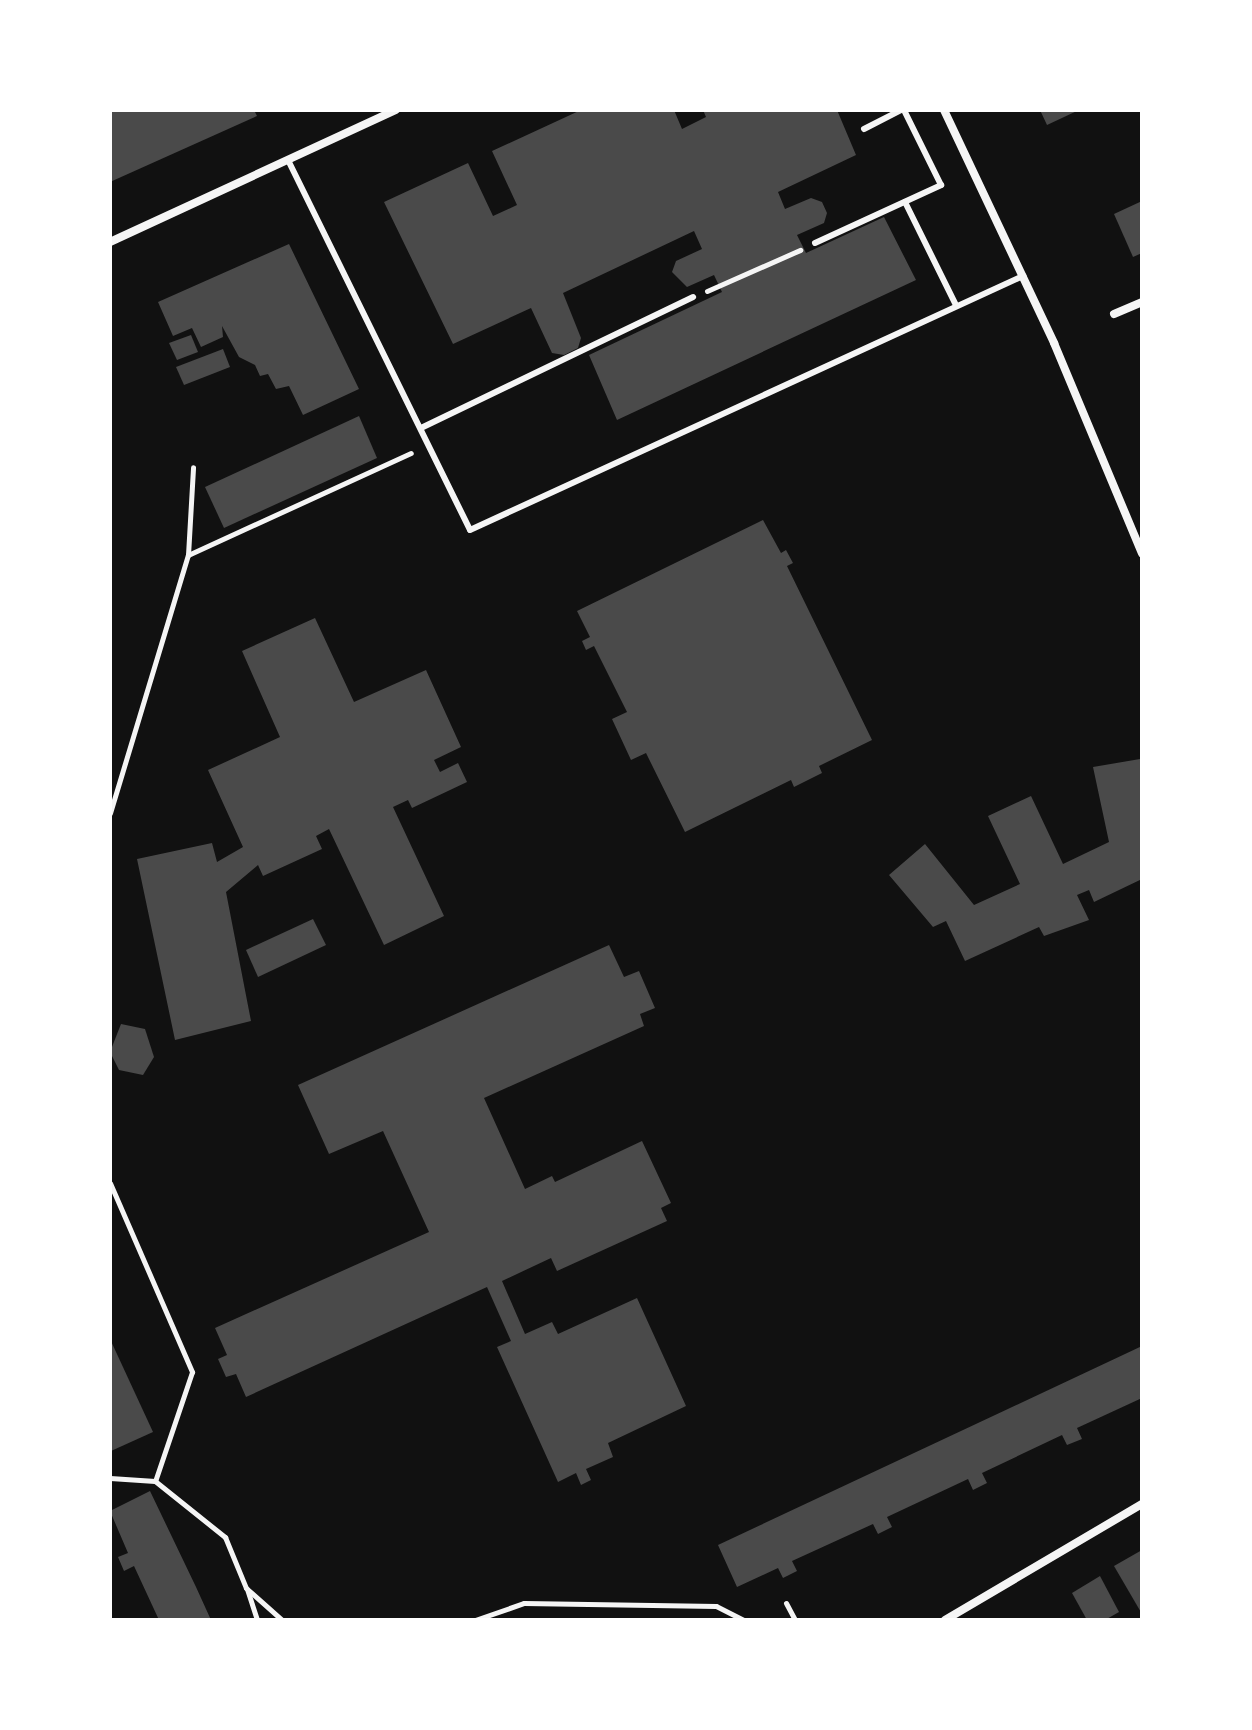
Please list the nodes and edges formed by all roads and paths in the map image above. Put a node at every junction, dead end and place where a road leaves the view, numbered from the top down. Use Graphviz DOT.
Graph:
graph roads {
  1 [pos="396,110"];
  2 [pos="902,110"];
  3 [pos="944,110"];
  4 [pos="864,129"];
  5 [pos="288,160"];
  6 [pos="905,202"];
  7 [pos="111,238"];
  8 [pos="815,243"];
  9 [pos="1023,276"];
  10 [pos="693,297"];
  11 [pos="1142,302"];
  12 [pos="956,305"];
  13 [pos="1114,314"];
  14 [pos="421,428"];
  15 [pos="429,446"];
  16 [pos="193,467"];
  17 [pos="1142,553"];
  18 [pos="188,555"];
  19 [pos="110,813"];
  20 [pos="110,1183"];
  21 [pos="110,1478"];
  22 [pos="155,1481"];
  23 [pos="1142,1504"];
  24 [pos="246,1588"];
  25 [pos="786,1603"];
  26 [pos="257,1620"];
  27 [pos="282,1620"];
  28 [pos="475,1620"];
  29 [pos="744,1620"];
  30 [pos="795,1620"];
  31 [pos="945,1620"];
  1 -- 5 [label="street"];
  2 -- 4 [label="lane"];
  2 -- 6 [label="lane"];
  3 -- 9 [label="street"];
  5 -- 7 [label="street"];
  5 -- 14 [label="lane"];
  6 -- 8 [label="lane"];
  6 -- 12 [label="lane"];
  8 -- 10 [label="path"];
  9 -- 12 [label="lane"];
  9 -- 17 [label="street"];
  10 -- 14 [label="lane"];
  11 -- 13 [label="street"];
  12 -- 15 [label="lane"];
  14 -- 15 [label="lane"];
  15 -- 18 [label="path"];
  16 -- 18 [label="path"];
  18 -- 19 [label="path"];
  20 -- 22 [label="path"];
  21 -- 22 [label="path"];
  22 -- 24 [label="path"];
  23 -- 31 [label="street"];
  24 -- 26 [label="path"];
  24 -- 27 [label="path"];
  25 -- 30 [label="path"];
  28 -- 29 [label="path"];
}
